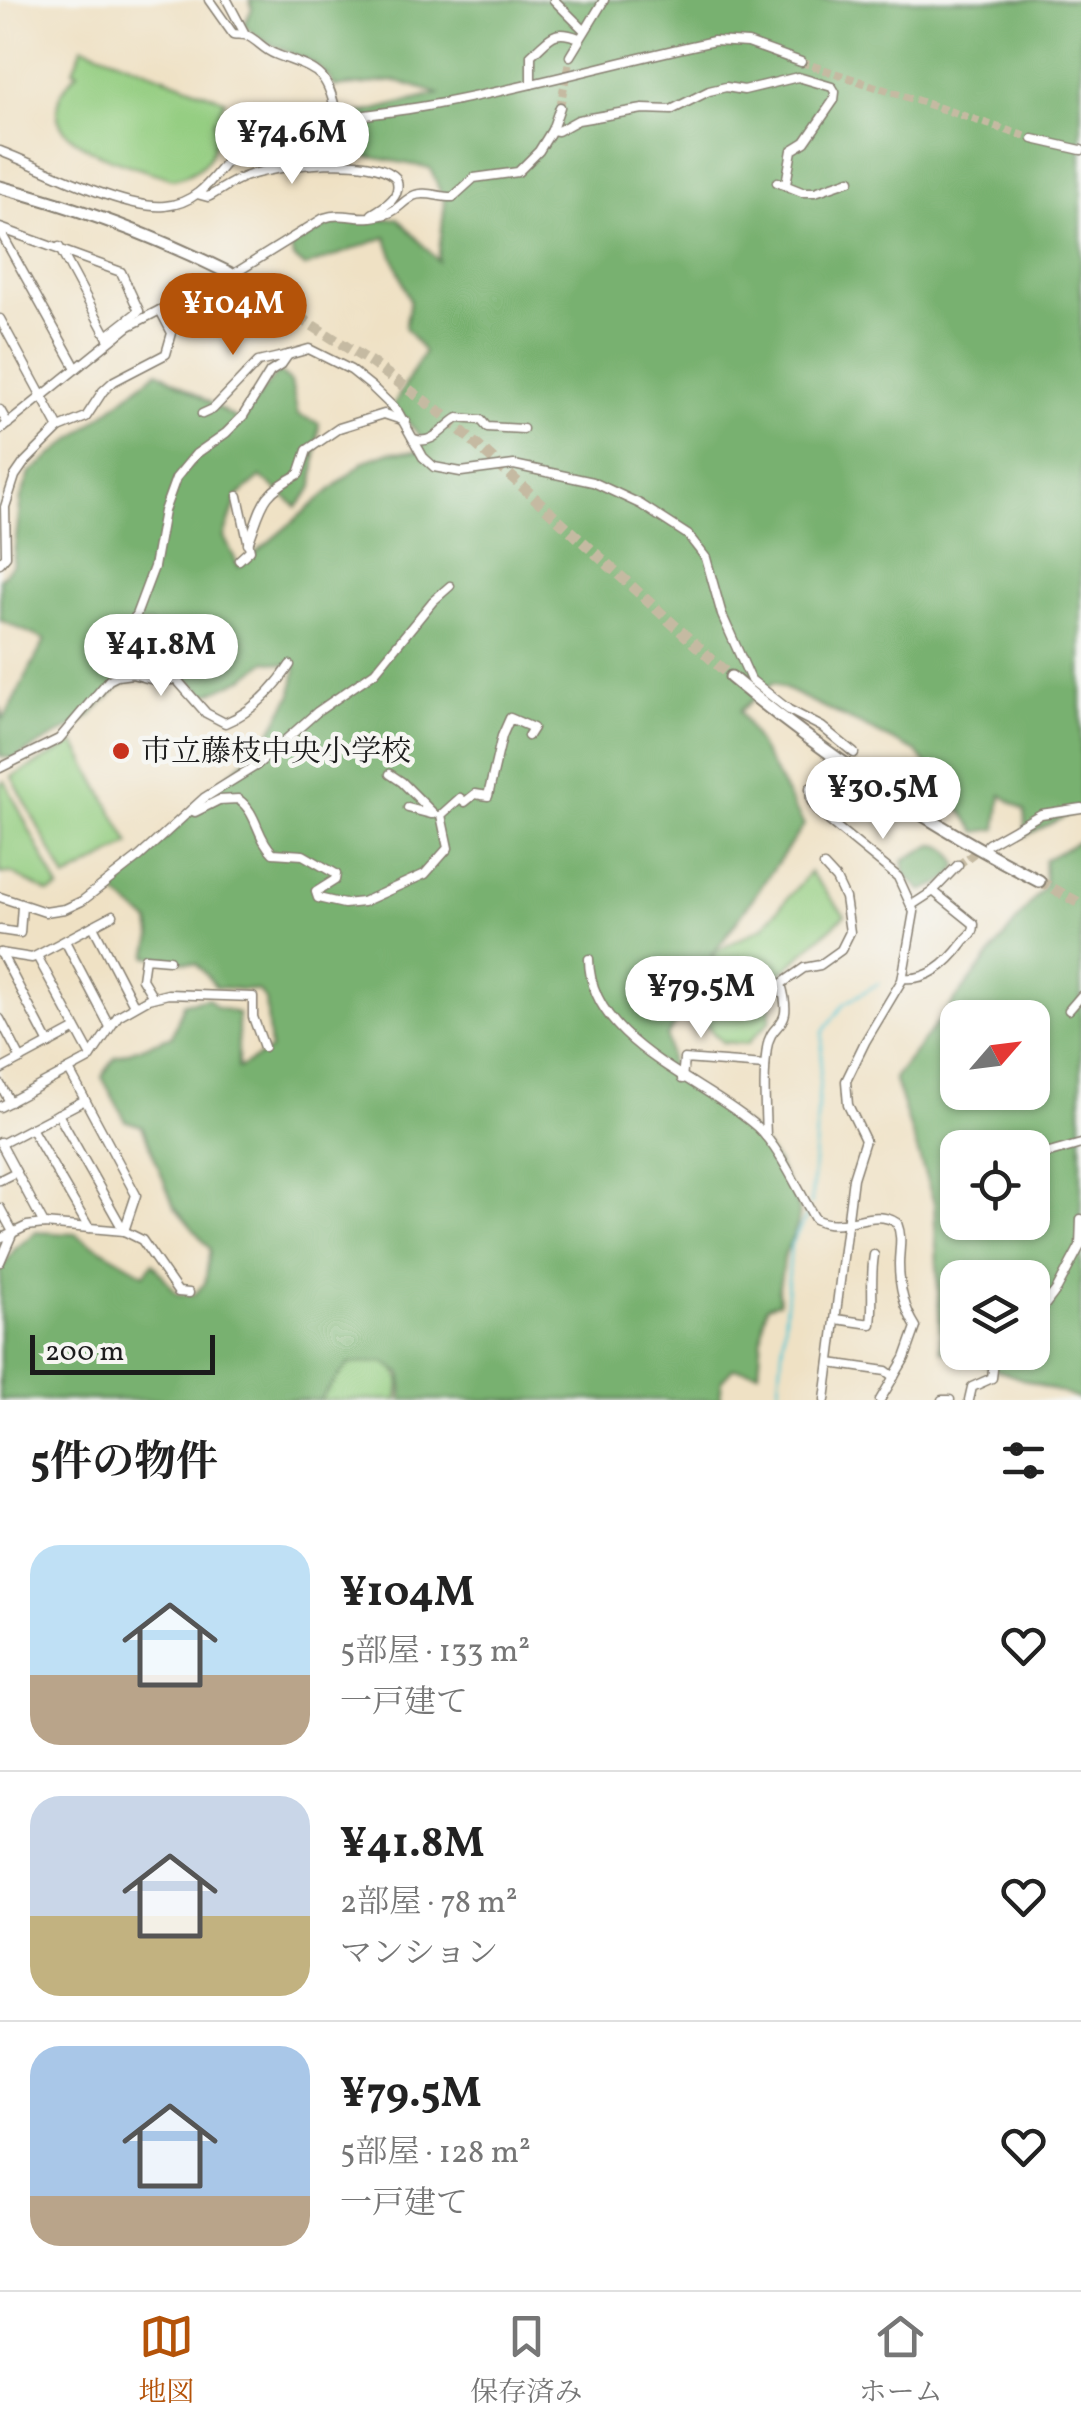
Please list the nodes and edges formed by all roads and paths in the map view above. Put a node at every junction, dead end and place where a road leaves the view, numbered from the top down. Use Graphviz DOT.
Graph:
graph roads {
  1 [pos="209,0"];
  2 [pos="228,0"];
  3 [pos="554,0"];
  4 [pos="604,0"];
  5 [pos="245,34"];
  6 [pos="582,34"];
  7 [pos="570,56"];
  8 [pos="801,62"];
  9 [pos="531,84"];
  10 [pos="560,107"];
  11 [pos="337,117"];
  12 [pos="552,130"];
  13 [pos="1033,138"];
  14 [pos="1081,150"];
  15 [pos="0,151"];
  16 [pos="850,180"];
  17 [pos="0,187"];
  18 [pos="197,194"];
  19 [pos="0,196"];
  20 [pos="366,218"];
  21 [pos="0,229"];
  22 [pos="58,248"];
  23 [pos="160,310"];
  24 [pos="0,319"];
  25 [pos="108,339"];
  26 [pos="288,355"];
  27 [pos="76,368"];
  28 [pos="43,396"];
  29 [pos="0,410"];
  30 [pos="202,414"];
  31 [pos="405,421"];
  32 [pos="4,427"];
  33 [pos="59,428"];
  34 [pos="523,428"];
  35 [pos="414,439"];
  36 [pos="238,496"];
  37 [pos="3,502"];
  38 [pos="248,544"];
  39 [pos="239,560"];
  40 [pos="0,563"];
  41 [pos="450,586"];
  42 [pos="290,665"];
  43 [pos="125,674"];
  44 [pos="731,678"];
  45 [pos="528,736"];
  46 [pos="854,753"];
  47 [pos="0,768"];
  48 [pos="390,774"];
  49 [pos="810,788"];
  50 [pos="408,808"];
  51 [pos="1081,808"];
  52 [pos="190,810"];
  53 [pos="437,814"];
  54 [pos="988,844"];
  55 [pos="958,865"];
  56 [pos="824,866"];
  57 [pos="1039,881"];
  58 [pos="933,891"];
  59 [pos="0,896"];
  60 [pos="912,904"];
  61 [pos="22,906"];
  62 [pos="113,915"];
  63 [pos="92,926"];
  64 [pos="0,930"];
  65 [pos="65,941"];
  66 [pos="0,953"];
  67 [pos="37,956"];
  68 [pos="169,960"];
  69 [pos="589,960"];
  70 [pos="903,978"];
  71 [pos="1081,996"];
  72 [pos="153,997"];
  73 [pos="134,1005"];
  74 [pos="1069,1010"];
  75 [pos="0,1019"];
  76 [pos="110,1025"];
  77 [pos="76,1029"];
  78 [pos="49,1044"];
  79 [pos="264,1047"];
  80 [pos="91,1056"];
  81 [pos="21,1058"];
  82 [pos="765,1066"];
  83 [pos="0,1070"];
  84 [pos="70,1070"];
  85 [pos="682,1078"];
  86 [pos="0,1084"];
  87 [pos="85,1100"];
  88 [pos="10,1102"];
  89 [pos="0,1107"];
  90 [pos="58,1114"];
  91 [pos="31,1128"];
  92 [pos="766,1136"];
  93 [pos="0,1143"];
  94 [pos="1081,1144"];
  95 [pos="1050,1153"];
  96 [pos="16,1172"];
  97 [pos="0,1180"];
  98 [pos="0,1208"];
  99 [pos="1081,1219"];
  100 [pos="848,1223"];
  101 [pos="44,1224"];
  102 [pos="89,1228"];
  103 [pos="124,1231"];
  104 [pos="13,1232"];
  105 [pos="0,1239"];
  106 [pos="874,1255"];
  107 [pos="0,1262"];
  108 [pos="189,1293"];
  109 [pos="1050,1298"];
  110 [pos="836,1319"];
  111 [pos="830,1363"];
  112 [pos="993,1370"];
  113 [pos="894,1378"];
  114 [pos="825,1400"];
  115 [pos="880,1400"];
  116 [pos="942,1400"];
  117 [pos="950,1400"];
  118 [pos="968,1400"];
  1 -- 5 [label="street"];
  2 -- 5 [label="street"];
  3 -- 6 [label="street"];
  4 -- 6 [label="street"];
  5 -- 11 [label="street"];
  6 -- 7 [label="street"];
  6 -- 9 [label="street"];
  8 -- 9 [label="street"];
  9 -- 11 [label="street"];
  10 -- 12 [label="street"];
  11 -- 18 [label="street"];
  12 -- 16 [label="street"];
  12 -- 20 [label="street"];
  13 -- 14 [label="street"];
  15 -- 18 [label="street"];
  17 -- 19 [label="highway"];
  18 -- 20 [label="street"];
  20 -- 23 [label="street"];
  21 -- 22 [label="street"];
  21 -- 27 [label="street"];
  22 -- 25 [label="street"];
  22 -- 25 [label="street"];
  23 -- 25 [label="street"];
  23 -- 33 [label="street"];
  24 -- 28 [label="street"];
  25 -- 27 [label="street"];
  26 -- 30 [label="street"];
  26 -- 31 [label="street"];
  26 -- 43 [label="street"];
  27 -- 28 [label="street"];
  28 -- 32 [label="street"];
  28 -- 33 [label="street"];
  29 -- 32 [label="street"];
  31 -- 35 [label="street"];
  31 -- 38 [label="street"];
  33 -- 37 [label="street"];
  34 -- 35 [label="street"];
  35 -- 46 [label="street"];
  36 -- 38 [label="street"];
  37 -- 40 [label="street"];
  38 -- 39 [label="street"];
  41 -- 52 [label="street"];
  42 -- 43 [label="street"];
  43 -- 47 [label="street"];
  44 -- 57 [label="highway"];
  45 -- 53 [label="street"];
  48 -- 53 [label="street"];
  49 -- 60 [label="street"];
  50 -- 53 [label="street"];
  51 -- 54 [label="street"];
  52 -- 53 [label="street"];
  52 -- 61 [label="street"];
  55 -- 58 [label="street"];
  56 -- 82 [label="street"];
  58 -- 60 [label="street"];
  58 -- 70 [label="street"];
  59 -- 61 [label="street"];
  60 -- 70 [label="street"];
  61 -- 64 [label="street"];
  62 -- 63 [label="street"];
  63 -- 65 [label="street"];
  63 -- 73 [label="street"];
  65 -- 67 [label="street"];
  65 -- 76 [label="street"];
  66 -- 67 [label="street"];
  66 -- 78 [label="street"];
  67 -- 77 [label="street"];
  68 -- 72 [label="street"];
  69 -- 85 [label="street"];
  70 -- 100 [label="street"];
  71 -- 74 [label="street"];
  72 -- 73 [label="street"];
  72 -- 79 [label="street"];
  73 -- 76 [label="street"];
  75 -- 81 [label="street"];
  76 -- 80 [label="street"];
  77 -- 78 [label="street"];
  77 -- 80 [label="street"];
  78 -- 81 [label="street"];
  80 -- 84 [label="street"];
  81 -- 83 [label="street"];
  82 -- 85 [label="street"];
  82 -- 92 [label="street"];
  84 -- 87 [label="street"];
  84 -- 88 [label="street"];
  85 -- 92 [label="street"];
  86 -- 88 [label="street"];
  87 -- 90 [label="street"];
  87 -- 103 [label="street"];
  88 -- 89 [label="street"];
  90 -- 91 [label="street"];
  90 -- 103 [label="street"];
  91 -- 93 [label="street"];
  91 -- 102 [label="street"];
  92 -- 100 [label="street"];
  93 -- 96 [label="street"];
  94 -- 95 [label="street"];
  96 -- 97 [label="street"];
  96 -- 101 [label="street"];
  98 -- 104 [label="street"];
  99 -- 109 [label="street"];
  100 -- 110 [label="street"];
  100 -- 113 [label="street"];
  101 -- 102 [label="street"];
  101 -- 104 [label="street"];
  102 -- 103 [label="street"];
  103 -- 108 [label="street"];
  104 -- 105 [label="street"];
  104 -- 107 [label="street"];
  106 -- 110 [label="street"];
  110 -- 111 [label="street"];
  111 -- 113 [label="street"];
  111 -- 114 [label="street"];
  112 -- 118 [label="street"];
  113 -- 115 [label="street"];
  116 -- 117 [label="street"];
}
